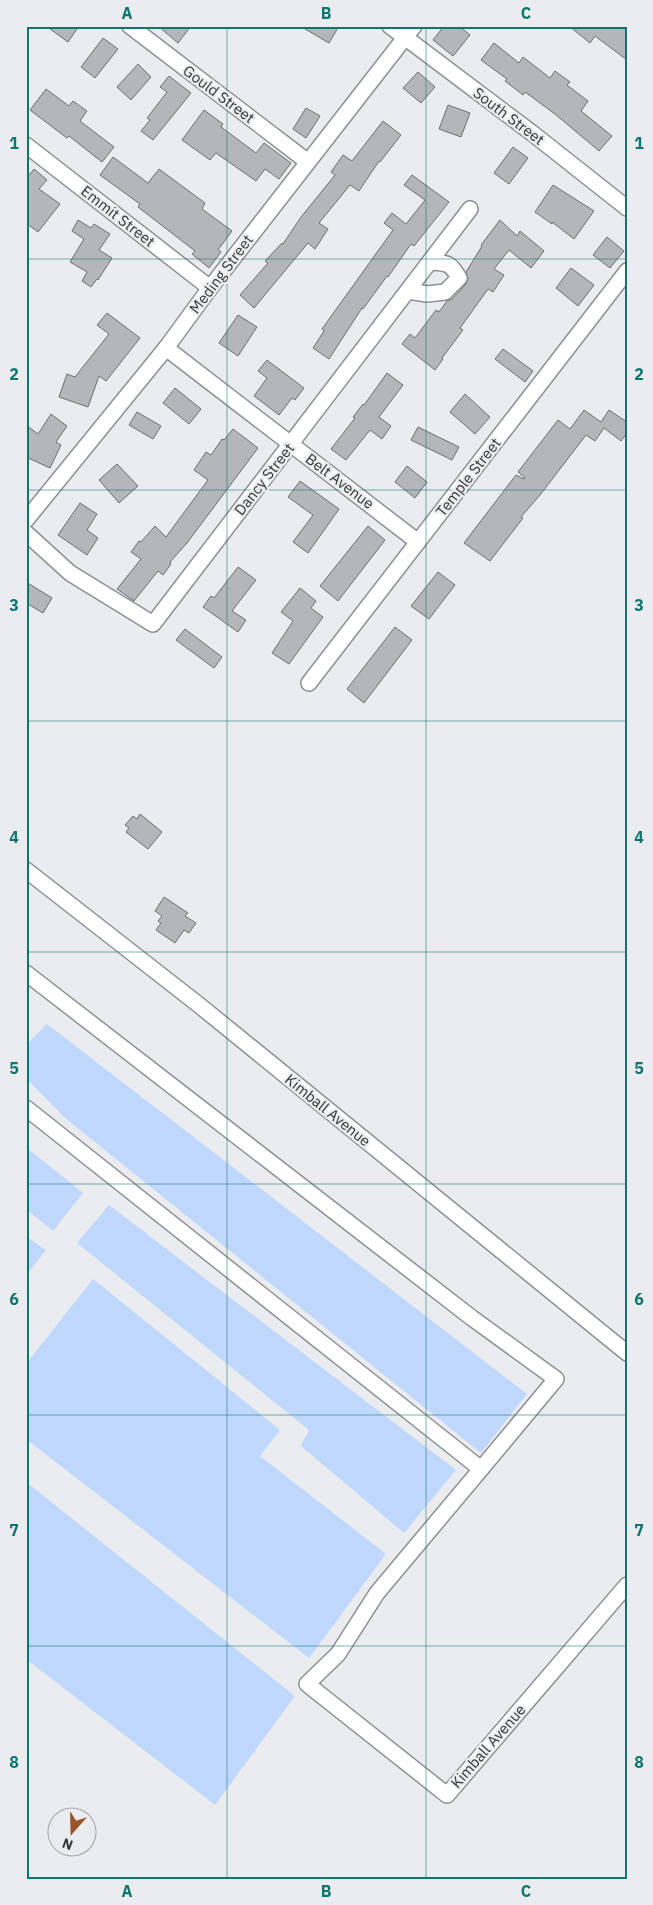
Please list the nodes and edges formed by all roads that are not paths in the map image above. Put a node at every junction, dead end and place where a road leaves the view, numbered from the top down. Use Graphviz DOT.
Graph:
graph roads {
  1 [pos="130,26"];
  2 [pos="390,26"];
  3 [pos="410,32"];
  4 [pos="26,145"];
  5 [pos="308,162"];
  6 [pos="627,208"];
  7 [pos="470,209"];
  8 [pos="430,262"];
  9 [pos="627,271"];
  10 [pos="210,288"];
  11 [pos="408,290"];
  12 [pos="166,348"];
  13 [pos="291,444"];
  14 [pos="32,502"];
  15 [pos="26,520"];
  16 [pos="26,533"];
  17 [pos="418,542"];
  18 [pos="309,683"];
  19 [pos="26,870"];
  20 [pos="26,973"];
  21 [pos="26,1108"];
  22 [pos="627,1353"];
  23 [pos="481,1468"];
  24 [pos="627,1585"];
  1 -- 5 [label="street, Gould Street"];
  2 -- 3 [label="street, South Street"];
  3 -- 5 [label="street, Meding Street"];
  3 -- 6 [label="street, South Street"];
  4 -- 10 [label="street, Emmit Street"];
  5 -- 10 [label="street, Meding Street"];
  7 -- 8 [label="street, Dancy Street"];
  8 -- 11 [label="street, Dancy Street"];
  8 -- 11 [label="street"];
  9 -- 17 [label="street, Temple Street"];
  10 -- 12 [label="street, Meding Street"];
  11 -- 13 [label="street, Dancy Street"];
  12 -- 13 [label="street, Belt Avenue"];
  12 -- 14 [label="street, Meding Street"];
  13 -- 16 [label="street, Dancy Street"];
  13 -- 17 [label="street, Belt Avenue"];
  14 -- 15 [label="street, Meding Street"];
  17 -- 18 [label="street, Temple Street"];
  19 -- 22 [label="street, Kimball Avenue"];
  20 -- 23 [label="street"];
  21 -- 23 [label="street"];
  23 -- 24 [label="street, Kimball Avenue"];
}
